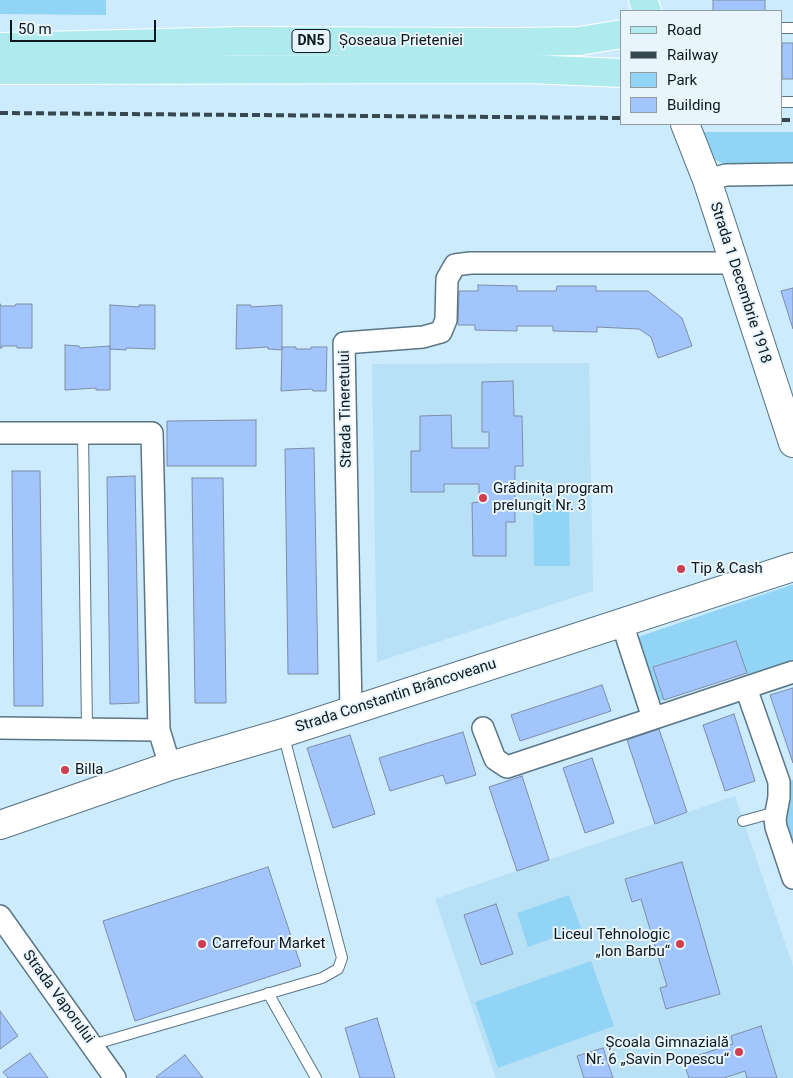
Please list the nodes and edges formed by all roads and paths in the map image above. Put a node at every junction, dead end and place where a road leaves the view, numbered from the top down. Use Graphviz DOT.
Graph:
graph roads {
  1 [pos="620,34"];
  2 [pos="0,47"];
  3 [pos="0,70"];
  4 [pos="620,73"];
  5 [pos="685,125"];
  6 [pos="793,174"];
  7 [pos="707,180"];
  8 [pos="734,263"];
  9 [pos="0,433"];
  10 [pos="83,434"];
  11 [pos="793,443"];
  12 [pos="793,567"];
  13 [pos="622,623"];
  14 [pos="793,672"];
  15 [pos="746,688"];
  16 [pos="351,711"];
  17 [pos="654,718"];
  18 [pos="0,728"];
  19 [pos="483,728"];
  20 [pos="87,729"];
  21 [pos="159,730"];
  22 [pos="283,732"];
  23 [pos="170,766"];
  24 [pos="776,812"];
  25 [pos="743,821"];
  26 [pos="0,824"];
  27 [pos="793,878"];
  28 [pos="0,916"];
  29 [pos="268,993"];
  30 [pos="92,1045"];
  31 [pos="115,1078"];
  32 [pos="316,1078"];
  1 -- 2 [label="main road, Șoseaua Prieteniei / DN5"];
  3 -- 4 [label="main road, Șoseaua Prieteniei / DN5"];
  5 -- 7 [label="street, Strada 1 Decembrie 1918"];
  6 -- 7 [label="street"];
  7 -- 8 [label="street, Strada 1 Decembrie 1918"];
  8 -- 11 [label="street, Strada 1 Decembrie 1918"];
  8 -- 16 [label="street, Strada Tineretului"];
  9 -- 10 [label="street"];
  10 -- 20 [label="lane"];
  10 -- 21 [label="street"];
  12 -- 13 [label="street, Strada Constantin Brâncoveanu"];
  13 -- 16 [label="street, Strada Constantin Brâncoveanu"];
  13 -- 17 [label="street"];
  14 -- 15 [label="street"];
  15 -- 17 [label="street"];
  15 -- 24 [label="street"];
  16 -- 22 [label="street, Strada Constantin Brâncoveanu"];
  17 -- 19 [label="street"];
  18 -- 20 [label="street"];
  20 -- 21 [label="street"];
  21 -- 23 [label="street"];
  22 -- 23 [label="street, Strada Constantin Brâncoveanu"];
  22 -- 29 [label="lane"];
  23 -- 26 [label="street, Strada Constantin Brâncoveanu"];
  24 -- 25 [label="lane"];
  24 -- 27 [label="street"];
  28 -- 30 [label="street, Strada Vaporului"];
  29 -- 30 [label="lane"];
  29 -- 32 [label="lane"];
  30 -- 31 [label="street, Strada Vaporului"];
}
